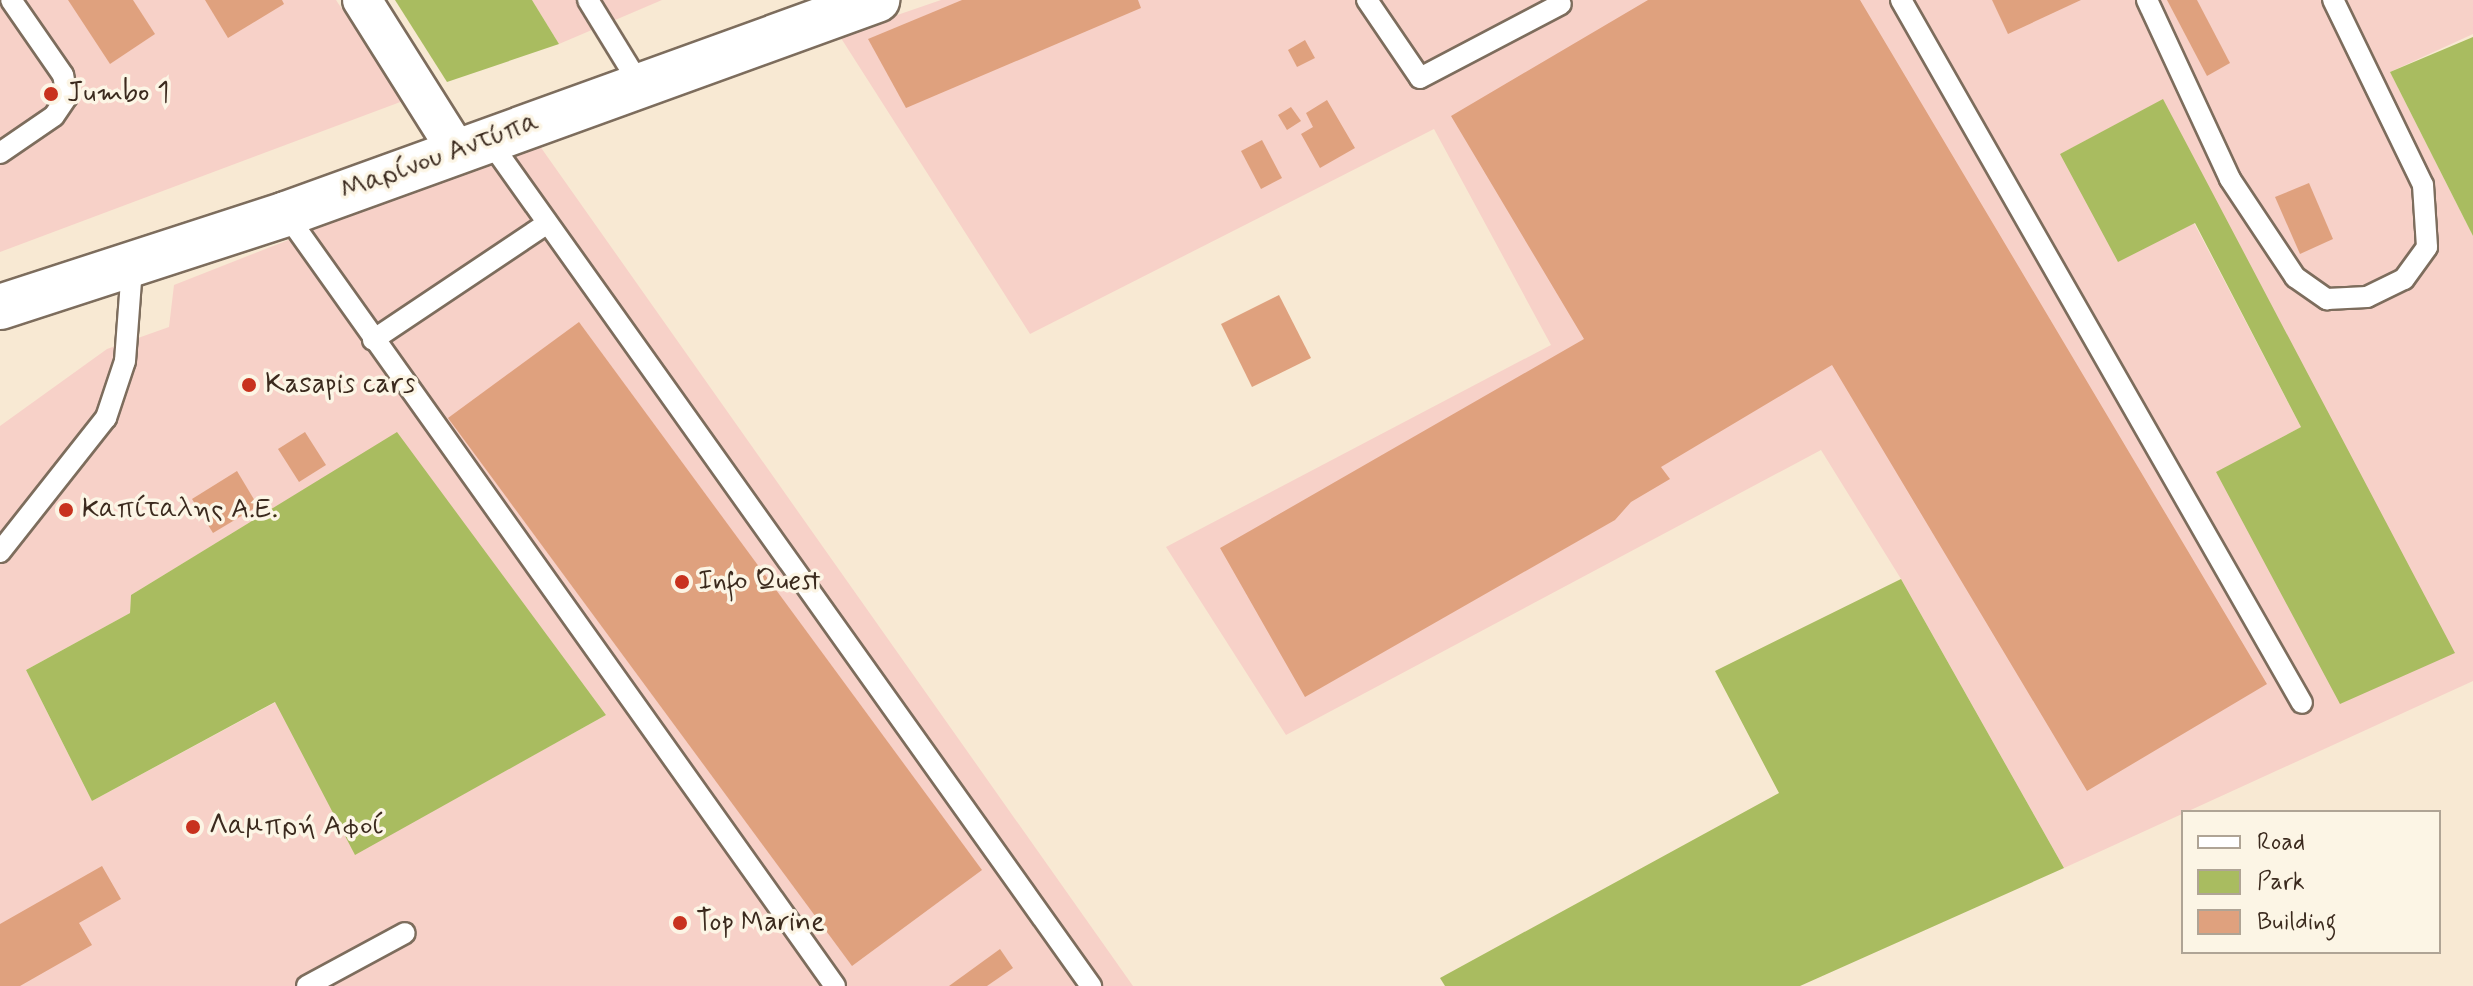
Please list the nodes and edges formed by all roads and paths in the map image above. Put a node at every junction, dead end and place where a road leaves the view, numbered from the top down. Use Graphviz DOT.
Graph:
graph roads {
  1 [pos="11,0"];
  2 [pos="362,0"];
  3 [pos="588,0"];
  4 [pos="877,0"];
  5 [pos="1367,0"];
  6 [pos="1901,0"];
  7 [pos="2147,0"];
  8 [pos="2333,0"];
  9 [pos="1561,4"];
  10 [pos="640,85"];
  11 [pos="472,144"];
  12 [pos="0,153"];
  13 [pos="286,214"];
  14 [pos="546,224"];
  15 [pos="132,268"];
  16 [pos="4,296"];
  17 [pos="373,340"];
  18 [pos="0,552"];
  19 [pos="2302,703"];
  20 [pos="405,933"];
  21 [pos="307,986"];
  22 [pos="835,986"];
  23 [pos="1091,986"];
  1 -- 12 [label="lane"];
  2 -- 11 [label="street"];
  3 -- 10 [label="lane"];
  4 -- 10 [label="main road, Μαρίνου Αντύπα"];
  5 -- 9 [label="lane"];
  6 -- 19 [label="lane"];
  7 -- 8 [label="lane"];
  10 -- 11 [label="main road, Μαρίνου Αντύπα"];
  11 -- 13 [label="main road, Μαρίνου Αντύπα"];
  11 -- 14 [label="lane"];
  13 -- 15 [label="main road, Μαρίνου Αντύπα"];
  13 -- 17 [label="lane"];
  14 -- 17 [label="lane"];
  14 -- 23 [label="lane"];
  15 -- 16 [label="main road, Μαρίνου Αντύπα"];
  15 -- 18 [label="lane"];
  17 -- 22 [label="lane"];
  20 -- 21 [label="lane"];
}
